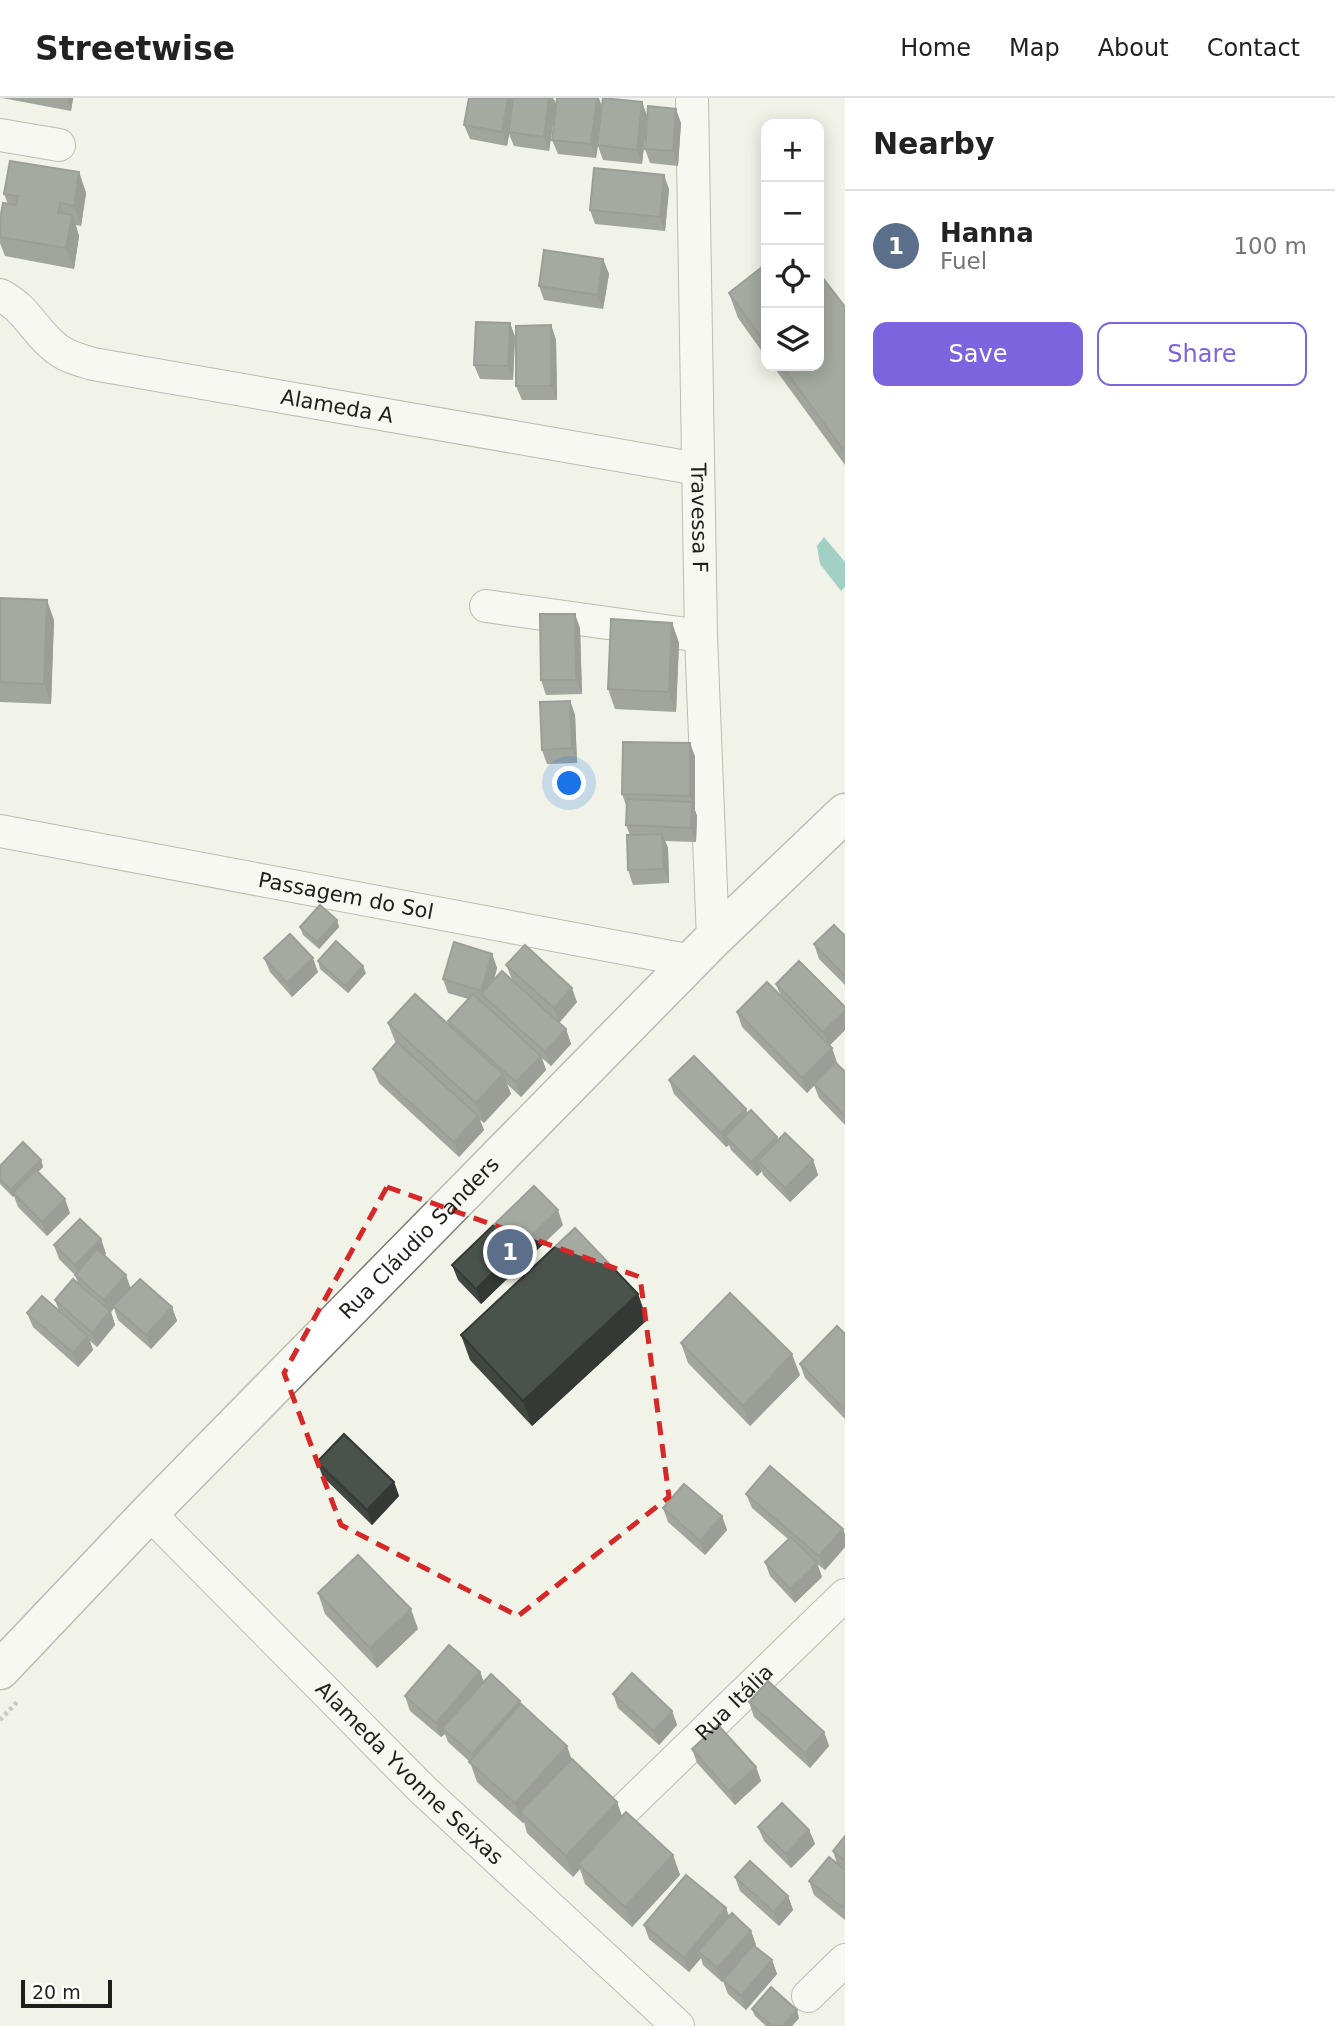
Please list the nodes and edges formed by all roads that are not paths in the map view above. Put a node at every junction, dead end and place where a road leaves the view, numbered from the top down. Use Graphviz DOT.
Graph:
graph roads {
  1 [pos="692,98"];
  2 [pos="0,135"];
  3 [pos="59,145"];
  4 [pos="0,295"];
  5 [pos="698,469"];
  6 [pos="486,606"];
  7 [pos="701,636"];
  8 [pos="845,814"];
  9 [pos="0,831"];
  10 [pos="703,950"];
  11 [pos="149,1513"];
  12 [pos="841,1607"];
  13 [pos="0,1670"];
  14 [pos="624,1810"];
  15 [pos="845,1960"];
  16 [pos="808,1996"];
  17 [pos="678,2026"];
  1 -- 5 [label="street, Travessa F"];
  2 -- 3 [label="street"];
  4 -- 5 [label="street, Alameda A"];
  5 -- 7 [label="street, Travessa F"];
  6 -- 7 [label="street"];
  7 -- 10 [label="street, Travessa F"];
  8 -- 10 [label="main road, Rua Cláudio Sanders"];
  9 -- 10 [label="street, Passagem do Sol"];
  10 -- 11 [label="main road, Rua Cláudio Sanders"];
  11 -- 13 [label="main road, Rua Cláudio Sanders"];
  11 -- 17 [label="street, Alameda Yvonne Seixas"];
  12 -- 14 [label="street, Rua Itália"];
  15 -- 16 [label="street"];
}
